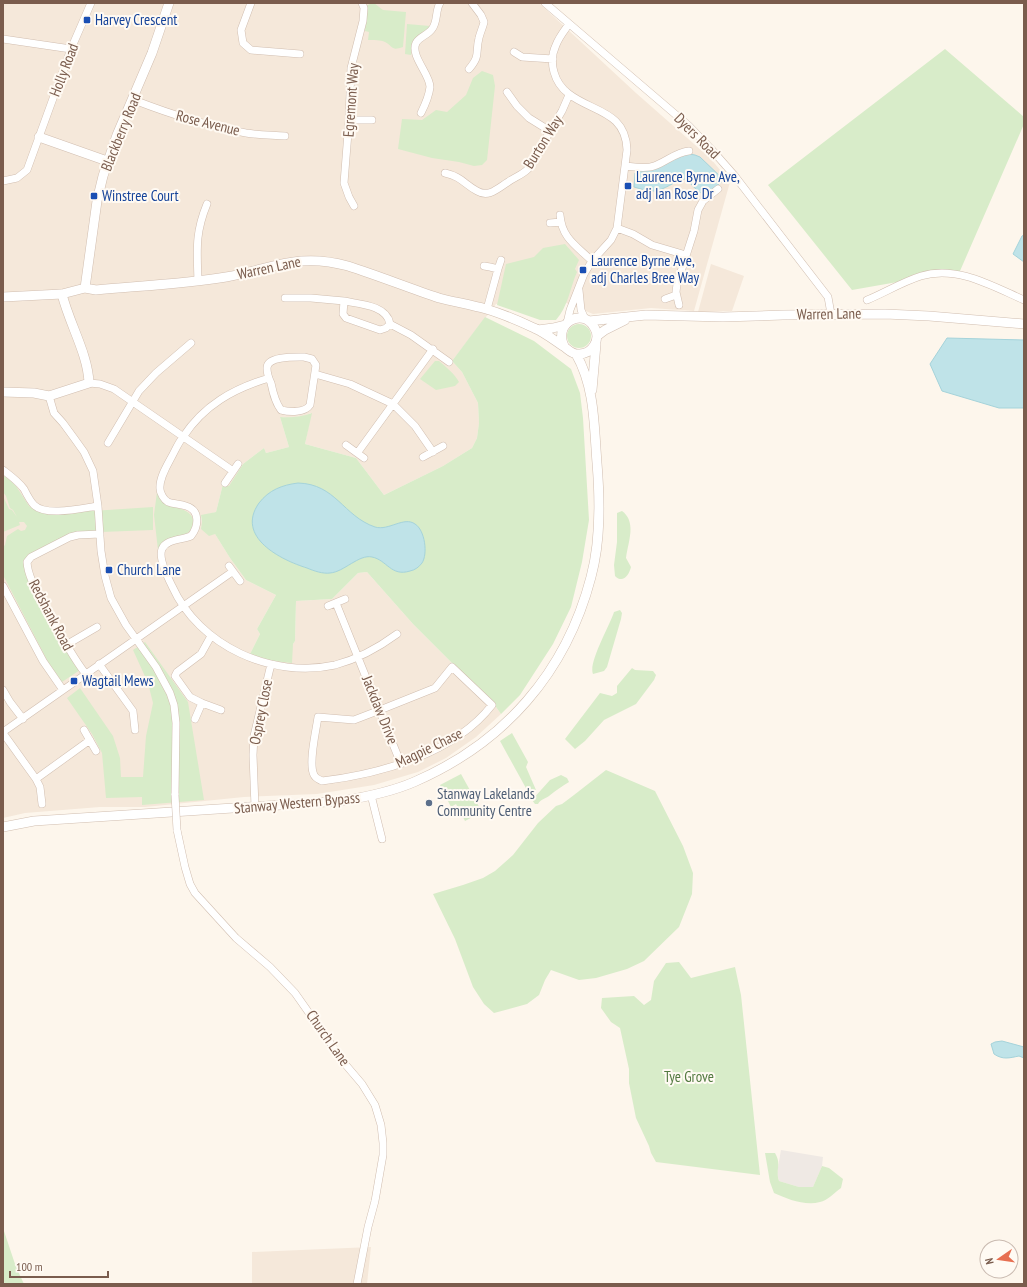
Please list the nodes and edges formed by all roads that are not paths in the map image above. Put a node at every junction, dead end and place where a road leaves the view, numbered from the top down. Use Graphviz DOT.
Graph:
graph roads {
  1 [pos="91,3"];
  2 [pos="169,3"];
  3 [pos="250,3"];
  4 [pos="362,3"];
  5 [pos="440,3"];
  6 [pos="472,3"];
  7 [pos="545,3"];
  8 [pos="569,24"];
  9 [pos="3,39"];
  10 [pos="72,48"];
  11 [pos="514,52"];
  12 [pos="300,54"];
  13 [pos="553,59"];
  14 [pos="469,69"];
  15 [pos="507,92"];
  16 [pos="569,95"];
  17 [pos="134,100"];
  18 [pos="421,113"];
  19 [pos="349,120"];
  20 [pos="372,120"];
  21 [pos="550,131"];
  22 [pos="285,136"];
  23 [pos="39,137"];
  24 [pos="689,151"];
  25 [pos="107,161"];
  26 [pos="626,166"];
  27 [pos="445,173"];
  28 [pos="3,181"];
  29 [pos="718,188"];
  30 [pos="357,193"];
  31 [pos="349,197"];
  32 [pos="207,204"];
  33 [pos="354,206"];
  34 [pos="550,223"];
  35 [pos="618,228"];
  36 [pos="686,255"];
  37 [pos="501,260"];
  38 [pos="592,261"];
  39 [pos="484,266"];
  40 [pos="498,269"];
  41 [pos="198,281"];
  42 [pos="85,288"];
  43 [pos="579,290"];
  44 [pos="62,294"];
  45 [pos="676,296"];
  46 [pos="3,297"];
  47 [pos="285,298"];
  48 [pos="665,299"];
  49 [pos="867,300"];
  50 [pos="1024,300"];
  51 [pos="344,301"];
  52 [pos="679,305"];
  53 [pos="487,309"];
  54 [pos="831,314"];
  55 [pos="634,317"];
  56 [pos="587,320"];
  57 [pos="390,324"];
  58 [pos="566,324"];
  59 [pos="1024,324"];
  60 [pos="538,330"];
  61 [pos="596,340"];
  62 [pos="191,343"];
  63 [pos="564,346"];
  64 [pos="432,349"];
  65 [pos="576,354"];
  66 [pos="449,362"];
  67 [pos="315,374"];
  68 [pos="269,378"];
  69 [pos="89,383"];
  70 [pos="3,392"];
  71 [pos="591,395"];
  72 [pos="49,396"];
  73 [pos="132,401"];
  74 [pos="393,404"];
  75 [pos="182,437"];
  76 [pos="108,443"];
  77 [pos="346,445"];
  78 [pos="443,446"];
  79 [pos="358,452"];
  80 [pos="433,452"];
  81 [pos="423,457"];
  82 [pos="364,458"];
  83 [pos="238,464"];
  84 [pos="3,470"];
  85 [pos="233,471"];
  86 [pos="225,483"];
  87 [pos="98,506"];
  88 [pos="100,534"];
  89 [pos="240,581"];
  90 [pos="3,586"];
  91 [pos="5,596"];
  92 [pos="345,599"];
  93 [pos="336,603"];
  94 [pos="182,606"];
  95 [pos="328,606"];
  96 [pos="97,627"];
  97 [pos="397,634"];
  98 [pos="211,636"];
  99 [pos="135,639"];
  100 [pos="66,645"];
  101 [pos="358,657"];
  102 [pos="99,664"];
  103 [pos="271,664"];
  104 [pos="85,673"];
  105 [pos="3,690"];
  106 [pos="63,690"];
  107 [pos="202,703"];
  108 [pos="221,710"];
  109 [pos="380,710"];
  110 [pos="23,719"];
  111 [pos="195,719"];
  112 [pos="84,730"];
  113 [pos="135,730"];
  114 [pos="3,732"];
  115 [pos="90,740"];
  116 [pos="96,751"];
  117 [pos="401,764"];
  118 [pos="36,779"];
  119 [pos="371,795"];
  120 [pos="42,804"];
  121 [pos="255,808"];
  122 [pos="3,827"];
  123 [pos="382,839"];
  124 [pos="357,1284"];
  1 -- 10 [label="street, Holly Road"];
  2 -- 17 [label="street, Blackberry Road"];
  3 -- 12 [label="street"];
  4 -- 19 [label="street, Egremont Way"];
  5 -- 18 [label="street"];
  6 -- 14 [label="street"];
  7 -- 8 [label="street, Dyers Road"];
  8 -- 13 [label="street"];
  8 -- 54 [label="street, Dyers Road"];
  9 -- 10 [label="street"];
  10 -- 23 [label="street, Holly Road"];
  11 -- 13 [label="street"];
  13 -- 16 [label="street"];
  15 -- 21 [label="street"];
  16 -- 21 [label="street, Burton Way"];
  16 -- 26 [label="street"];
  17 -- 22 [label="street, Rose Avenue"];
  17 -- 25 [label="street, Blackberry Road"];
  19 -- 20 [label="street"];
  19 -- 31 [label="street, Egremont Way"];
  21 -- 27 [label="street, Burton Way"];
  23 -- 25 [label="street"];
  23 -- 28 [label="street, Holly Road"];
  24 -- 26 [label="street"];
  25 -- 42 [label="street, Blackberry Road"];
  26 -- 35 [label="street"];
  29 -- 36 [label="street"];
  30 -- 31 [label="street"];
  31 -- 33 [label="street, Egremont Way"];
  32 -- 41 [label="street"];
  34 -- 38 [label="street"];
  35 -- 36 [label="street"];
  35 -- 38 [label="street"];
  36 -- 45 [label="street"];
  37 -- 40 [label="street"];
  38 -- 43 [label="street"];
  39 -- 40 [label="street"];
  40 -- 53 [label="street"];
  41 -- 42 [label="street, Warren Lane"];
  41 -- 53 [label="street, Warren Lane"];
  42 -- 44 [label="street, Warren Lane"];
  43 -- 56 [label="street"];
  43 -- 58 [label="street"];
  44 -- 46 [label="street, Warren Lane"];
  44 -- 69 [label="street"];
  45 -- 48 [label="street"];
  45 -- 52 [label="street"];
  47 -- 51 [label="street"];
  49 -- 50 [label="street"];
  51 -- 57 [label="street"];
  51 -- 57 [label="street"];
  53 -- 60 [label="street, Warren Lane"];
  54 -- 55 [label="street, Warren Lane"];
  54 -- 59 [label="street, Warren Lane"];
  55 -- 56 [label="street, Warren Lane"];
  55 -- 61 [label="street, Warren Lane"];
  56 -- 58 [label="street, Warren Lane"];
  56 -- 61 [label="street"];
  57 -- 64 [label="street"];
  58 -- 60 [label="street, Warren Lane"];
  58 -- 63 [label="street"];
  60 -- 63 [label="street, Warren Lane"];
  61 -- 65 [label="street, Warren Lane"];
  61 -- 71 [label="street, Stanway Western Bypass"];
  62 -- 73 [label="street"];
  63 -- 65 [label="street, Warren Lane"];
  64 -- 66 [label="street"];
  64 -- 74 [label="street"];
  65 -- 71 [label="street, Stanway Western Bypass"];
  67 -- 68 [label="street"];
  67 -- 68 [label="street"];
  67 -- 74 [label="street"];
  68 -- 75 [label="street"];
  69 -- 72 [label="street"];
  69 -- 73 [label="street"];
  70 -- 72 [label="street"];
  71 -- 119 [label="street, Stanway Western Bypass"];
  72 -- 87 [label="street"];
  73 -- 75 [label="street"];
  73 -- 76 [label="street"];
  74 -- 79 [label="street"];
  74 -- 80 [label="street"];
  75 -- 85 [label="street"];
  75 -- 94 [label="street"];
  77 -- 79 [label="street"];
  78 -- 80 [label="street"];
  79 -- 82 [label="street"];
  80 -- 81 [label="street"];
  83 -- 85 [label="street"];
  84 -- 87 [label="street"];
  85 -- 86 [label="street"];
  87 -- 88 [label="street"];
  88 -- 99 [label="street"];
  88 -- 100 [label="street, Redshank Road"];
  89 -- 94 [label="street"];
  90 -- 91 [label="street"];
  91 -- 106 [label="street"];
  92 -- 93 [label="street"];
  93 -- 95 [label="street"];
  93 -- 101 [label="street, Jackdaw Drive"];
  94 -- 98 [label="street"];
  94 -- 99 [label="street"];
  96 -- 100 [label="street"];
  97 -- 101 [label="street"];
  98 -- 103 [label="street"];
  98 -- 107 [label="street"];
  99 -- 102 [label="street"];
  99 -- 124 [label="street, Church Lane, bridge"];
  100 -- 104 [label="street, Redshank Road"];
  101 -- 103 [label="street"];
  101 -- 109 [label="street, Jackdaw Drive"];
  102 -- 104 [label="street"];
  102 -- 113 [label="street"];
  103 -- 121 [label="street, Osprey Close"];
  104 -- 106 [label="street"];
  105 -- 110 [label="street"];
  106 -- 110 [label="street"];
  107 -- 108 [label="street"];
  107 -- 111 [label="street"];
  109 -- 117 [label="street, Jackdaw Drive"];
  109 -- 117 [label="street, Magpie Chase"];
  109 -- 117 [label="street, Magpie Chase"];
  110 -- 114 [label="street"];
  112 -- 115 [label="street"];
  114 -- 118 [label="street"];
  115 -- 116 [label="street"];
  115 -- 118 [label="street"];
  118 -- 120 [label="street"];
  119 -- 121 [label="street, Stanway Western Bypass"];
  119 -- 123 [label="street"];
  121 -- 122 [label="street, Stanway Western Bypass"];
}
